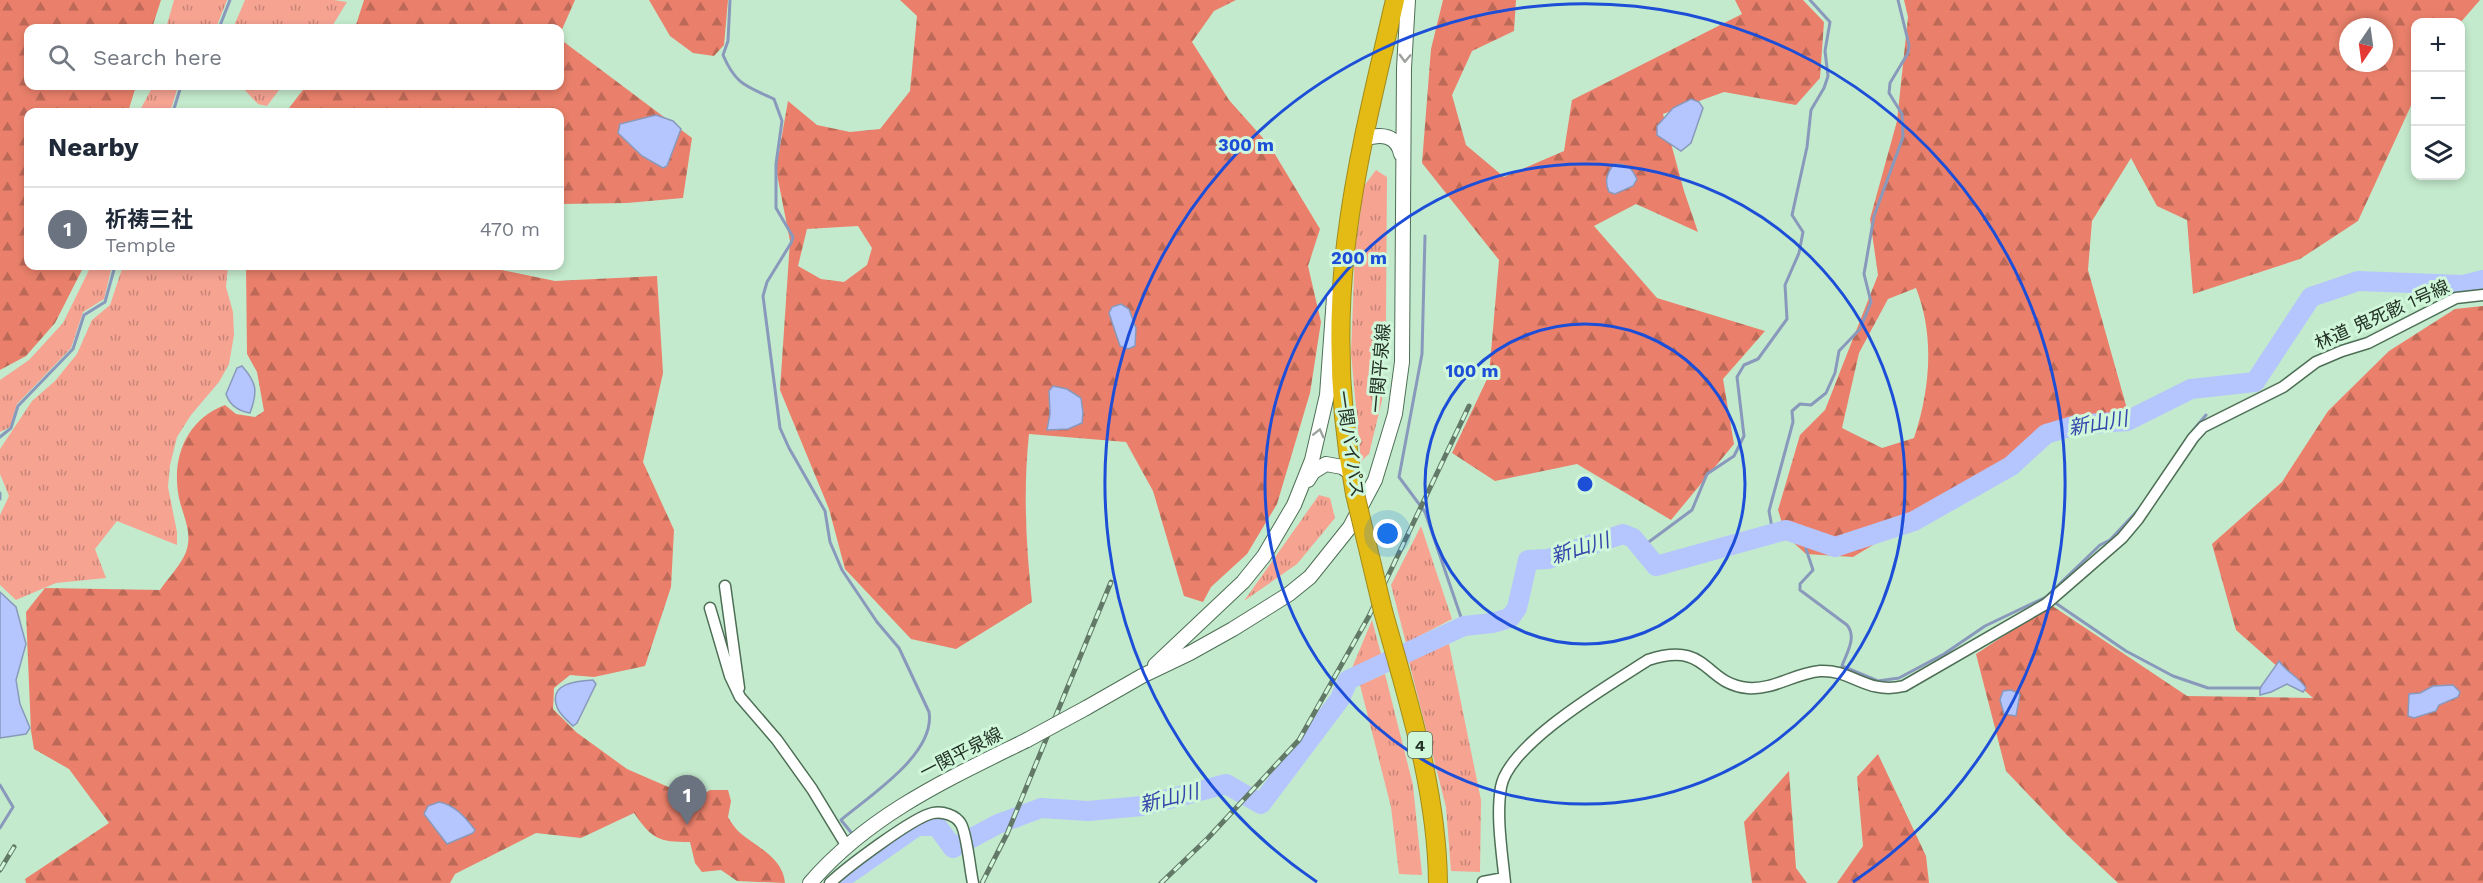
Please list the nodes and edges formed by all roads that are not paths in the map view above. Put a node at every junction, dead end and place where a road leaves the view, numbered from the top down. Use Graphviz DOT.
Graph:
graph roads {
  1 [pos="1395,0"];
  2 [pos="1408,0"];
  3 [pos="1364,139"];
  4 [pos="1402,159"];
  5 [pos="1347,235"];
  6 [pos="2483,295"];
  7 [pos="1351,473"];
  8 [pos="1302,489"];
  9 [pos="725,586"];
  10 [pos="710,608"];
  11 [pos="1142,676"];
  12 [pos="740,698"];
  13 [pos="846,845"];
  14 [pos="1505,881"];
  15 [pos="1483,882"];
  16 [pos="810,883"];
  17 [pos="830,883"];
  18 [pos="973,883"];
  19 [pos="1438,883"];
  1 -- 3 [label="highway, 一関バイパス / 4"];
  2 -- 4 [label="main road, 一関平泉線, one-way"];
  3 -- 4 [label="main road"];
  3 -- 5 [label="highway, 一関バイパス / 4"];
  4 -- 11 [label="main road, 一関平泉線"];
  5 -- 7 [label="highway, 一関バイパス / 4"];
  8 -- 5 [label="main road, 一関平泉線, one-way"];
  6 -- 14 [label="street, 林道 鬼死骸 1号線"];
  7 -- 8 [label="main road, 一関平泉線"];
  7 -- 19 [label="highway, 一関バイパス / 4, bridge"];
  8 -- 11 [label="main road, 一関平泉線"];
  9 -- 12 [label="street"];
  10 -- 12 [label="street"];
  11 -- 13 [label="main road, 一関平泉線, bridge"];
  12 -- 13 [label="street"];
  13 -- 16 [label="main road, 一関平泉線"];
  14 -- 15 [label="street"];
  17 -- 18 [label="street"];
}
